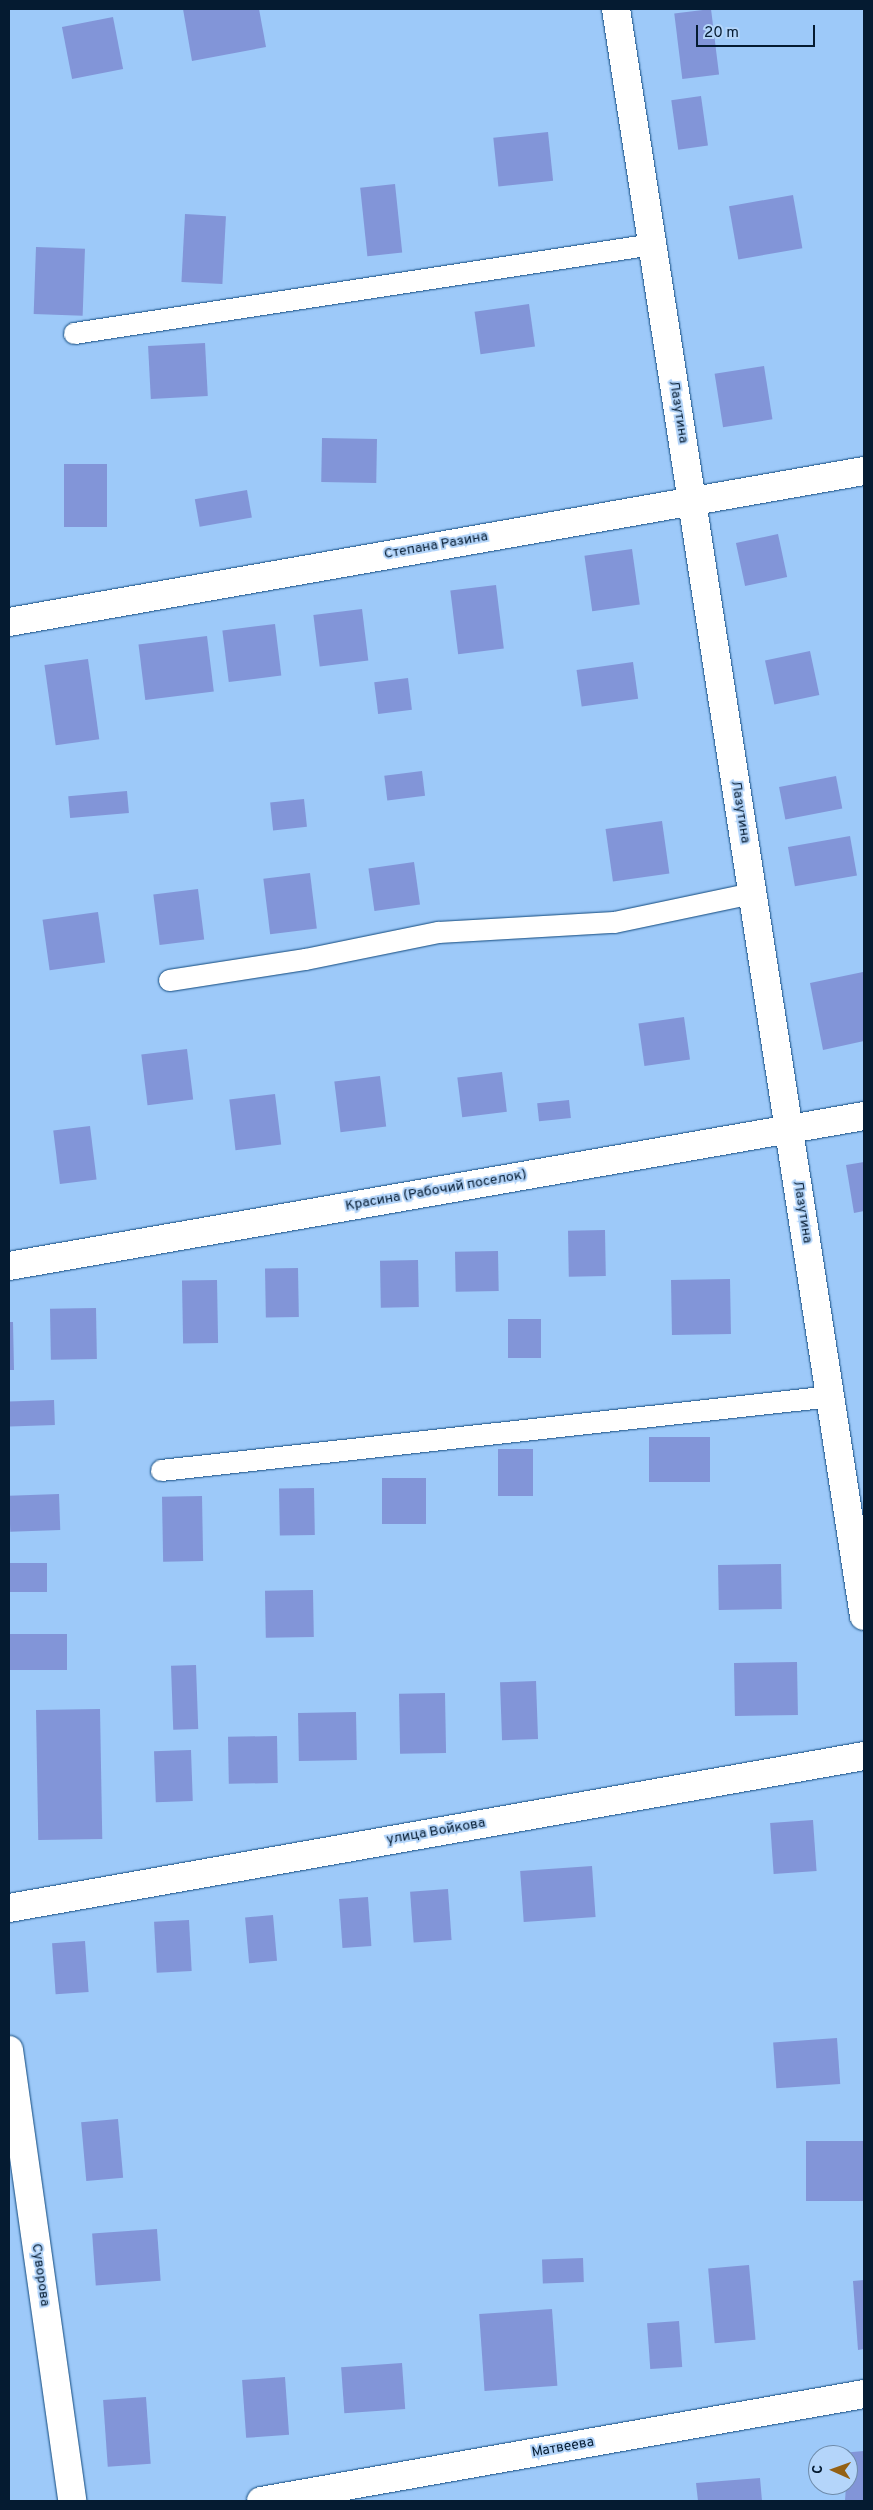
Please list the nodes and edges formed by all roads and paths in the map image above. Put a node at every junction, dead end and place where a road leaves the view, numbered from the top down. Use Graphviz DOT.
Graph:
graph roads {
  1 [pos="616,9"];
  2 [pos="652,244"];
  3 [pos="74,333"];
  4 [pos="864,470"];
  5 [pos="692,501"];
  6 [pos="9,622"];
  7 [pos="752,893"];
  8 [pos="169,980"];
  9 [pos="864,1116"];
  10 [pos="789,1129"];
  11 [pos="9,1266"];
  12 [pos="830,1396"];
  13 [pos="162,1470"];
  14 [pos="864,1616"];
  15 [pos="864,1756"];
  16 [pos="9,1908"];
  17 [pos="9,2050"];
  18 [pos="864,2394"];
  19 [pos="72,2501"];
  20 [pos="261,2501"];
  1 -- 2 [label="street, Лазутина"];
  2 -- 3 [label="lane"];
  2 -- 5 [label="street, Лазутина"];
  4 -- 5 [label="street, Степана Разина"];
  5 -- 6 [label="street, Степана Разина"];
  5 -- 7 [label="street, Лазутина"];
  7 -- 8 [label="lane"];
  7 -- 10 [label="street, Лазутина"];
  9 -- 10 [label="street, Красина (Рабочий поселок)"];
  10 -- 11 [label="street, Красина (Рабочий поселок)"];
  10 -- 12 [label="street, Лазутина"];
  12 -- 13 [label="lane"];
  12 -- 14 [label="street, Лазутина"];
  15 -- 16 [label="street, улица Войкова"];
  17 -- 19 [label="street, Суворова"];
  18 -- 20 [label="street, Матвеева"];
}
